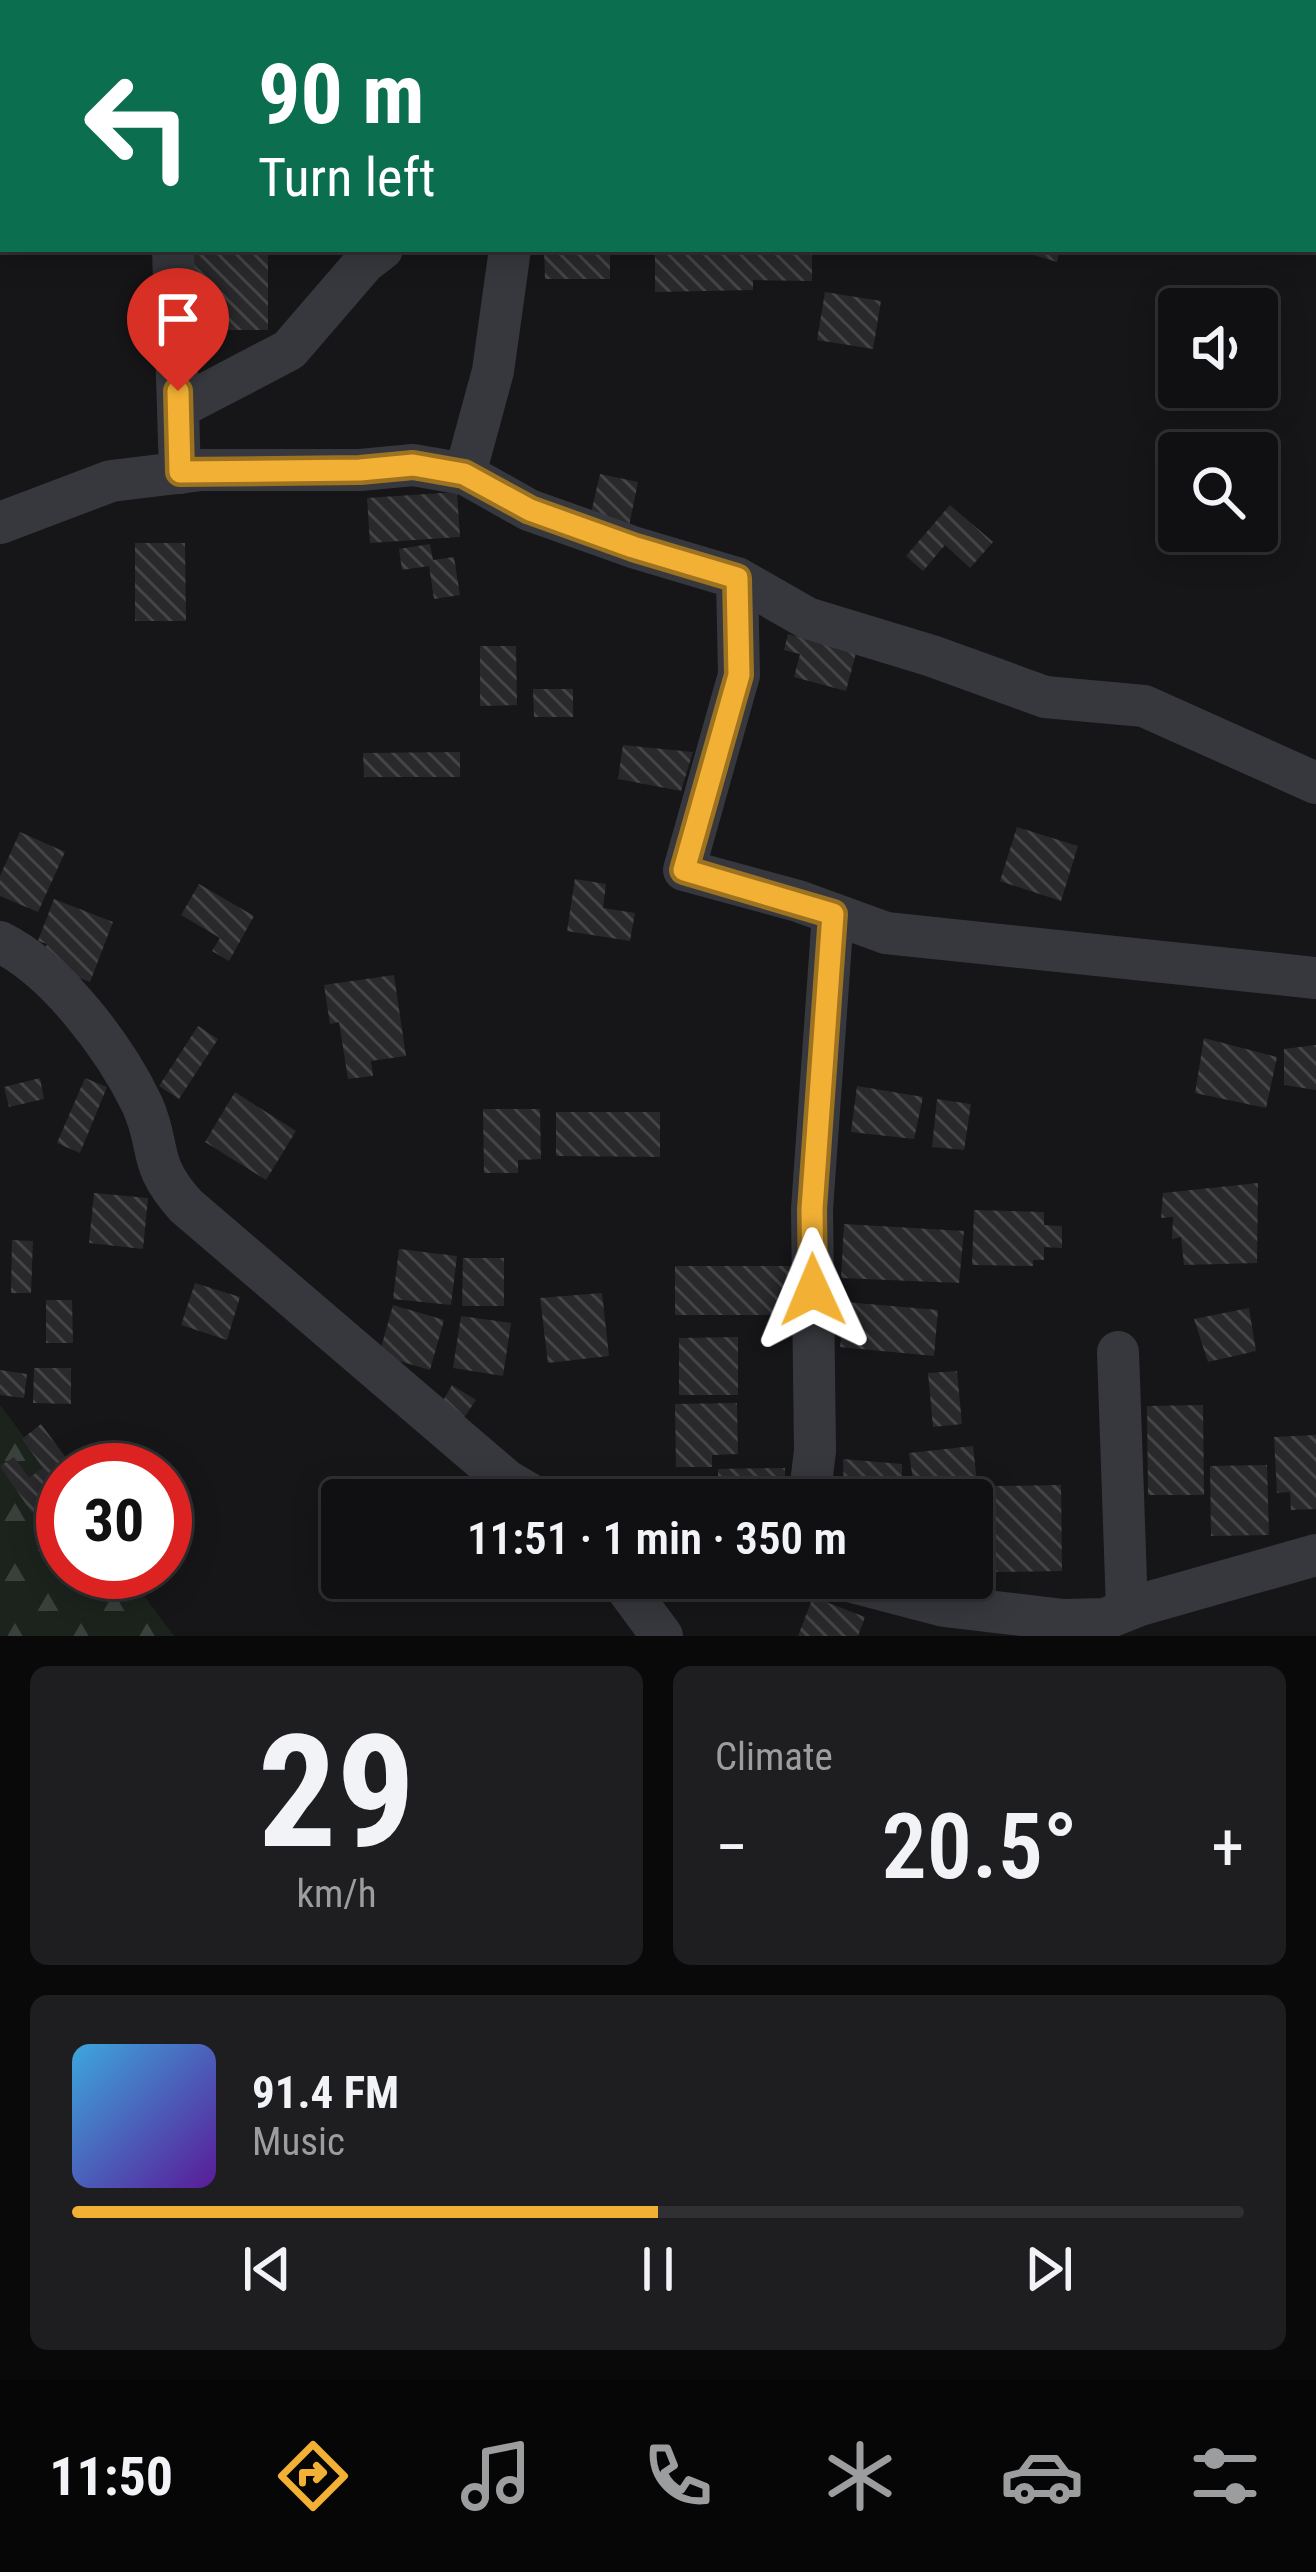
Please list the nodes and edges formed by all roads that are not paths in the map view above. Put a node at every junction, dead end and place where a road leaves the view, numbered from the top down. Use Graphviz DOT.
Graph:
graph roads {
  1 [pos="173,252"];
  2 [pos="378,252"];
  3 [pos="510,252"];
  4 [pos="178,408"];
  5 [pos="180,472"];
  6 [pos="464,474"];
  7 [pos="0,523"];
  8 [pos="737,578"];
  9 [pos="1316,783"];
  10 [pos="833,914"];
  11 [pos="0,942"];
  12 [pos="1316,977"];
  13 [pos="1118,1352"];
  14 [pos="505,1479"];
  15 [pos="812,1479"];
  16 [pos="1316,1555"];
  17 [pos="635,1599"];
  18 [pos="917,1599"];
  19 [pos="1127,1610"];
  20 [pos="662,1636"];
  1 -- 4 [label="street"];
  2 -- 4 [label="street"];
  3 -- 6 [label="street"];
  4 -- 5 [label="street"];
  5 -- 6 [label="street"];
  5 -- 7 [label="street"];
  6 -- 8 [label="street"];
  8 -- 9 [label="street"];
  8 -- 10 [label="street"];
  10 -- 12 [label="street"];
  10 -- 15 [label="street"];
  11 -- 14 [label="street"];
  13 -- 19 [label="street"];
  16 -- 19 [label="street"];
  17 -- 20 [label="street"];
  18 -- 19 [label="street"];
}
